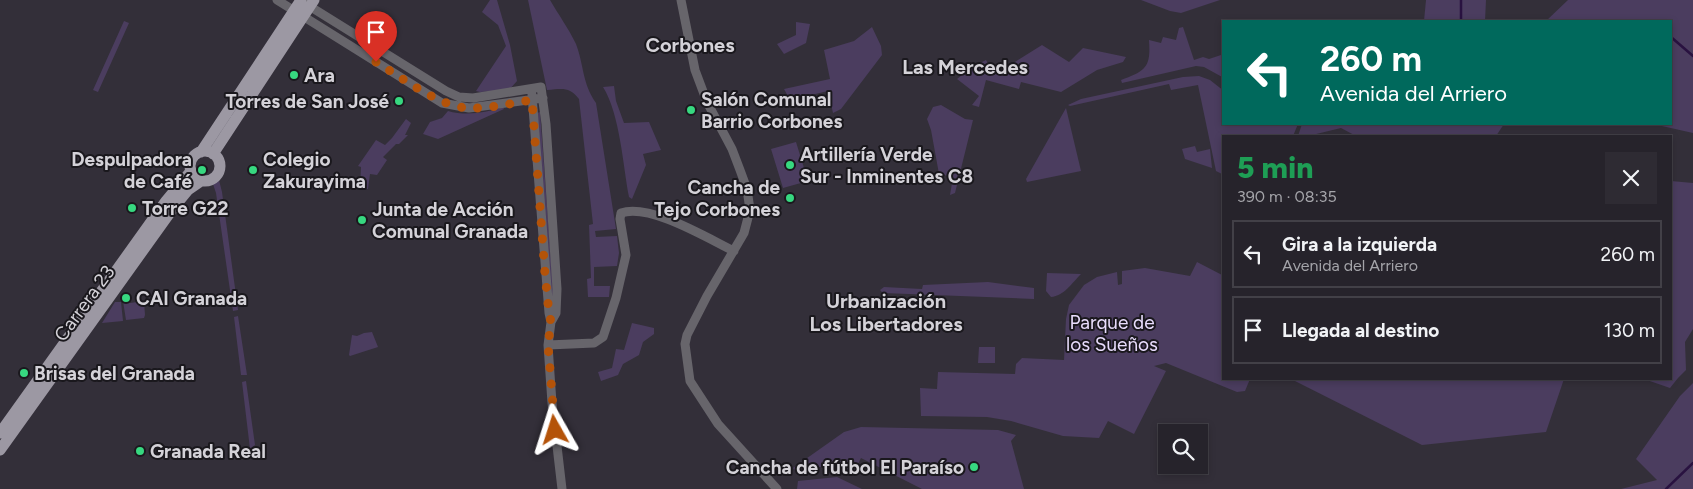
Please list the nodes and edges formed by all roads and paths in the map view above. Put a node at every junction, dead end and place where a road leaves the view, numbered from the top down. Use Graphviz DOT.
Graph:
graph roads {
  1 [pos="277,0"];
  2 [pos="681,0"];
  3 [pos="303,5"];
  4 [pos="531,89"];
  5 [pos="446,91"];
  6 [pos="543,98"];
  7 [pos="532,100"];
  8 [pos="442,103"];
  9 [pos="201,152"];
  10 [pos="213,154"];
  11 [pos="190,171"];
  12 [pos="201,181"];
  13 [pos="734,251"];
  14 [pos="551,322"];
  15 [pos="548,345"];
  16 [pos="0,433"];
  17 [pos="0,450"];
  18 [pos="562,489"];
  19 [pos="777,489"];
  1 -- 3 [label="street"];
  2 -- 13 [label="street"];
  3 -- 5 [label="street"];
  3 -- 8 [label="street"];
  3 -- 9 [label="main road"];
  3 -- 10 [label="main road"];
  4 -- 5 [label="street"];
  4 -- 6 [label="street"];
  4 -- 7 [label="street"];
  5 -- 8 [label="street"];
  6 -- 7 [label="street"];
  6 -- 14 [label="street"];
  7 -- 8 [label="street"];
  7 -- 14 [label="street"];
  9 -- 10 [label="main road"];
  9 -- 11 [label="main road"];
  10 -- 12 [label="main road"];
  11 -- 12 [label="main road"];
  11 -- 16 [label="main road, Carrera 23"];
  12 -- 17 [label="main road, Carrera 23"];
  13 -- 15 [label="street"];
  13 -- 19 [label="street"];
  14 -- 15 [label="street"];
  15 -- 18 [label="street"];
}
